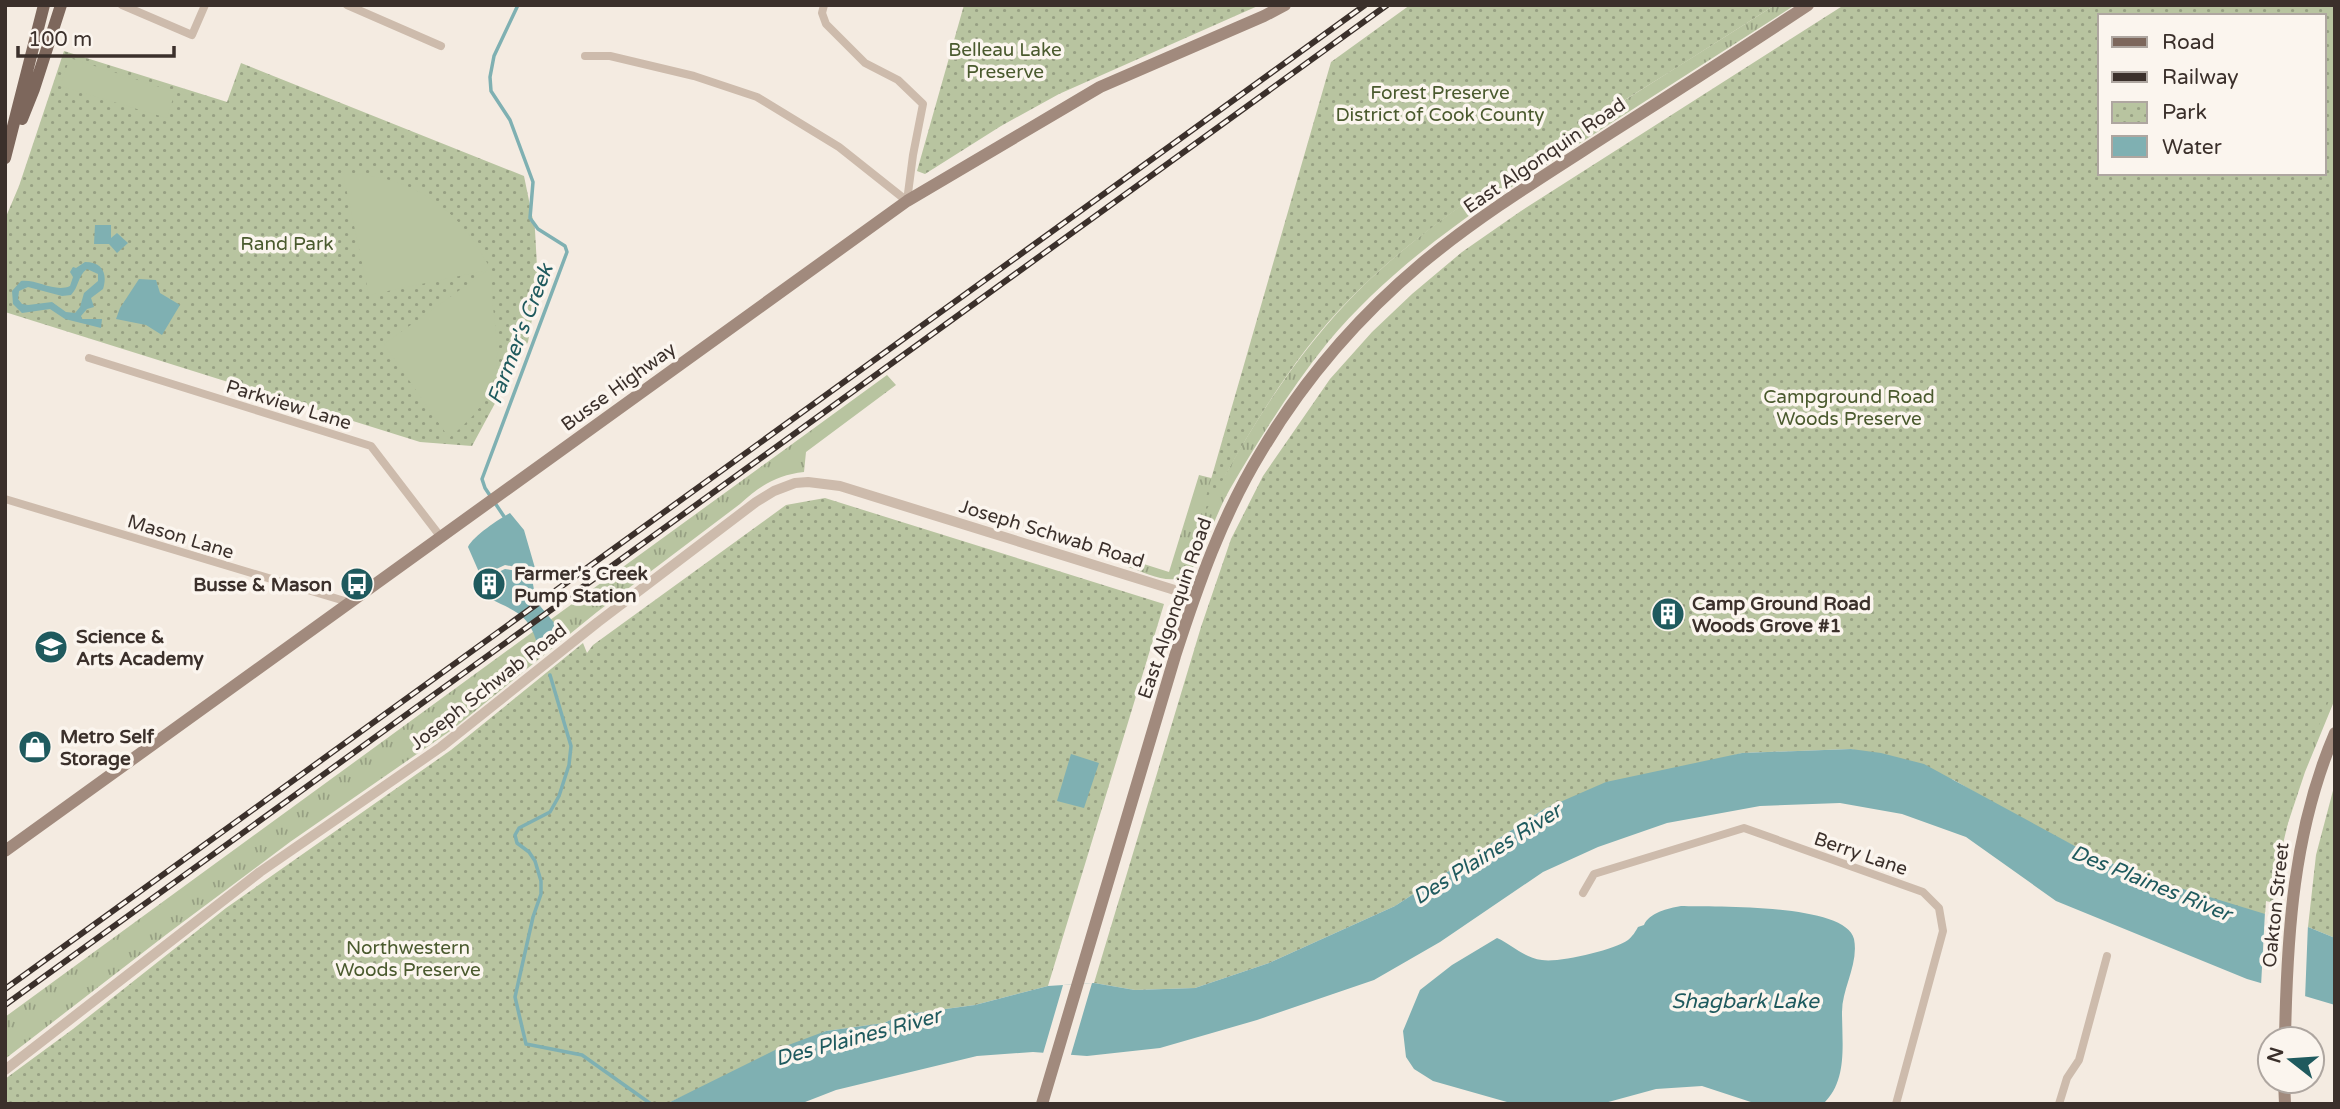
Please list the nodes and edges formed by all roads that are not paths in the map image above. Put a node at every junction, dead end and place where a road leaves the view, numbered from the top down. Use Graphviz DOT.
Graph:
graph roads {
  1 [pos="44,5"];
  2 [pos="61,5"];
  3 [pos="122,5"];
  4 [pos="205,5"];
  5 [pos="348,5"];
  6 [pos="824,5"];
  7 [pos="1285,5"];
  8 [pos="1808,5"];
  9 [pos="441,46"];
  10 [pos="585,56"];
  11 [pos="13,134"];
  12 [pos="5,158"];
  13 [pos="907,201"];
  14 [pos="89,358"];
  15 [pos="5,499"];
  16 [pos="440,536"];
  17 [pos="1194,596"];
  18 [pos="348,603"];
  19 [pos="2335,733"];
  20 [pos="5,851"];
  21 [pos="1583,893"];
  22 [pos="2107,957"];
  23 [pos="2285,1025"];
  24 [pos="5,1070"];
  25 [pos="1042,1104"];
  26 [pos="1896,1104"];
  27 [pos="2059,1104"];
  1 -- 11 [label="main road"];
  2 -- 11 [label="main road"];
  3 -- 4 [label="street"];
  5 -- 9 [label="street"];
  6 -- 13 [label="street"];
  7 -- 13 [label="main road, Busse Highway"];
  8 -- 17 [label="main road, East Algonquin Road"];
  10 -- 13 [label="street"];
  11 -- 12 [label="main road"];
  13 -- 16 [label="main road, Busse Highway"];
  14 -- 16 [label="street, Parkview Lane"];
  15 -- 18 [label="street, Mason Lane"];
  16 -- 18 [label="main road, Busse Highway"];
  17 -- 24 [label="street, Joseph Schwab Road"];
  17 -- 25 [label="main road, East Algonquin Road"];
  18 -- 20 [label="main road, Busse Highway"];
  19 -- 23 [label="main road, Oakton Street"];
  21 -- 26 [label="street, Berry Lane"];
  22 -- 27 [label="street"];
}
